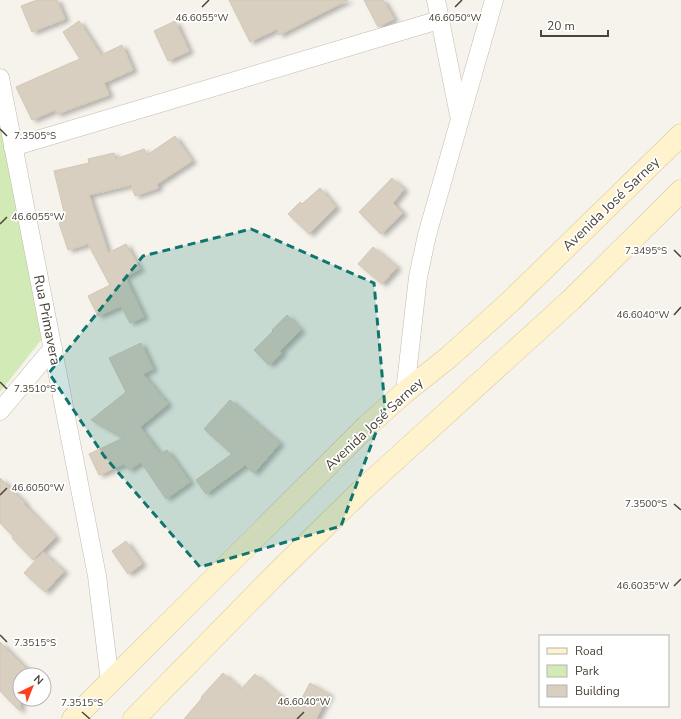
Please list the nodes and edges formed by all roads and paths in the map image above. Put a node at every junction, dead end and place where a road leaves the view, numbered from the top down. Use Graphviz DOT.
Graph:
graph roads {
  1 [pos="436,0"];
  2 [pos="494,0"];
  3 [pos="440,20"];
  4 [pos="0,78"];
  5 [pos="460,118"];
  6 [pos="681,136"];
  7 [pos="13,147"];
  8 [pos="681,190"];
  9 [pos="53,348"];
  10 [pos="405,392"];
  11 [pos="0,411"];
  12 [pos="110,682"];
  13 [pos="73,719"];
  14 [pos="134,719"];
  1 -- 3 [label="street"];
  2 -- 5 [label="street"];
  3 -- 5 [label="street"];
  3 -- 7 [label="street"];
  4 -- 7 [label="street, Rua Primavera"];
  5 -- 10 [label="street"];
  6 -- 10 [label="main road, Avenida José Sarney"];
  7 -- 9 [label="street, Rua Primavera"];
  8 -- 14 [label="main road"];
  9 -- 11 [label="street"];
  9 -- 12 [label="street, Rua Primavera"];
  10 -- 12 [label="main road, Avenida José Sarney"];
  12 -- 13 [label="main road, Avenida José Sarney"];
}
